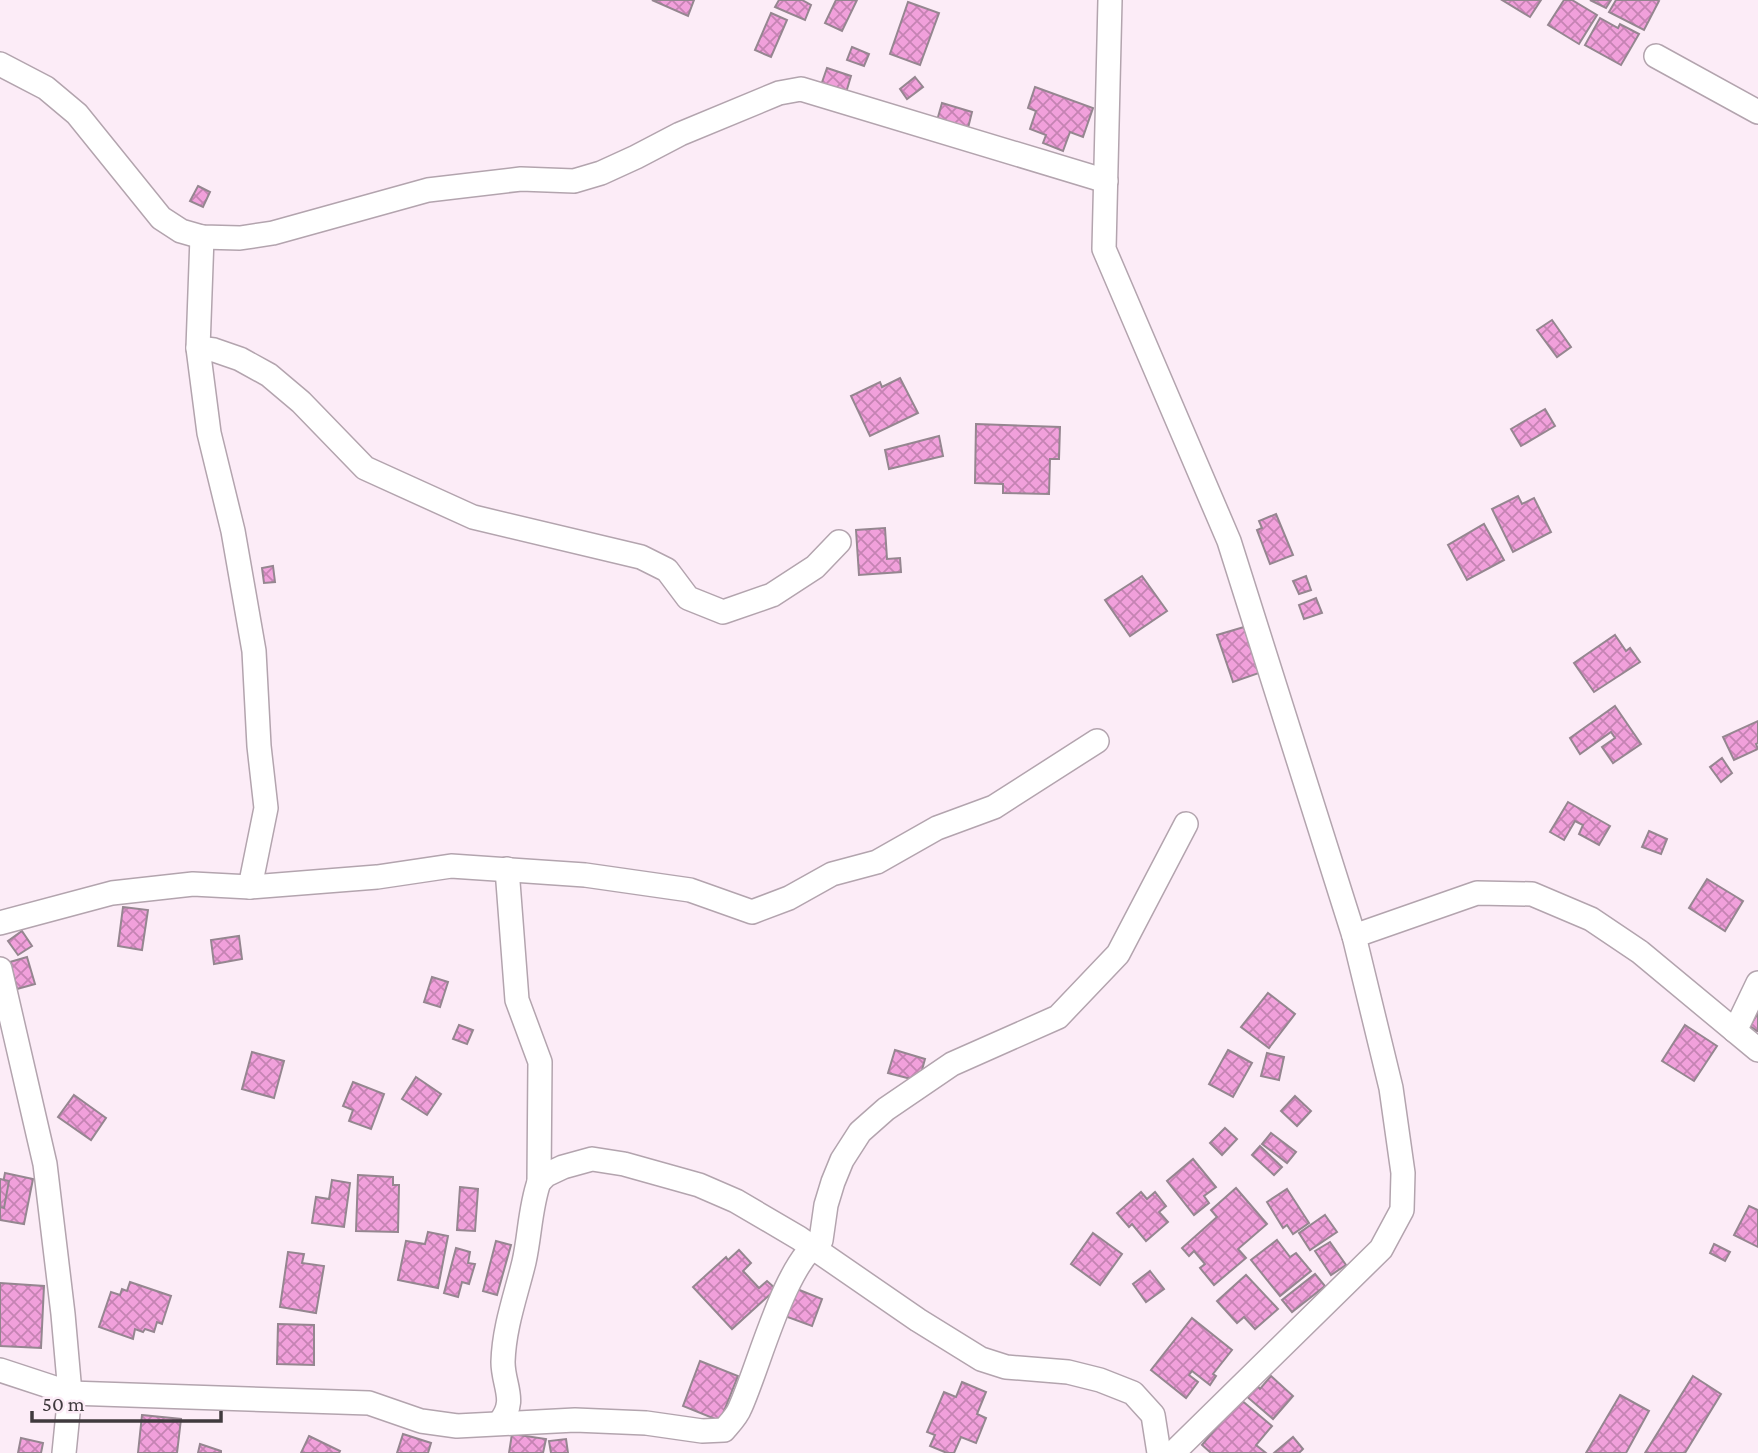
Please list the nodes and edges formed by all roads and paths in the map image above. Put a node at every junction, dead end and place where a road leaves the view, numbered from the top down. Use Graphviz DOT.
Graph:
graph roads {
  1 [pos="1110,0"];
  2 [pos="1656,56"];
  3 [pos="0,64"];
  4 [pos="1758,112"];
  5 [pos="1105,181"];
  6 [pos="202,237"];
  7 [pos="198,348"];
  8 [pos="839,542"];
  9 [pos="1097,741"];
  10 [pos="1186,824"];
  11 [pos="507,869"];
  12 [pos="250,887"];
  13 [pos="0,923"];
  14 [pos="1354,936"];
  15 [pos="1,975"];
  16 [pos="1758,983"];
  17 [pos="1735,1031"];
  18 [pos="1758,1050"];
  19 [pos="539,1182"];
  20 [pos="810,1247"];
  21 [pos="0,1370"];
  22 [pos="70,1393"];
  23 [pos="499,1423"];
  24 [pos="64,1453"];
  25 [pos="1158,1453"];
  26 [pos="1173,1453"];
  1 -- 5 [label="street"];
  2 -- 4 [label="street"];
  3 -- 6 [label="street"];
  5 -- 6 [label="street"];
  5 -- 14 [label="street"];
  6 -- 7 [label="street"];
  7 -- 8 [label="street"];
  7 -- 12 [label="street"];
  9 -- 11 [label="street"];
  10 -- 20 [label="street"];
  11 -- 12 [label="street"];
  11 -- 19 [label="street"];
  12 -- 13 [label="street"];
  14 -- 17 [label="street"];
  14 -- 26 [label="street"];
  15 -- 22 [label="street"];
  16 -- 17 [label="street"];
  17 -- 18 [label="street"];
  19 -- 20 [label="street"];
  19 -- 23 [label="street"];
  20 -- 23 [label="street"];
  20 -- 25 [label="street"];
  21 -- 22 [label="street"];
  22 -- 23 [label="street"];
  22 -- 24 [label="street"];
}
